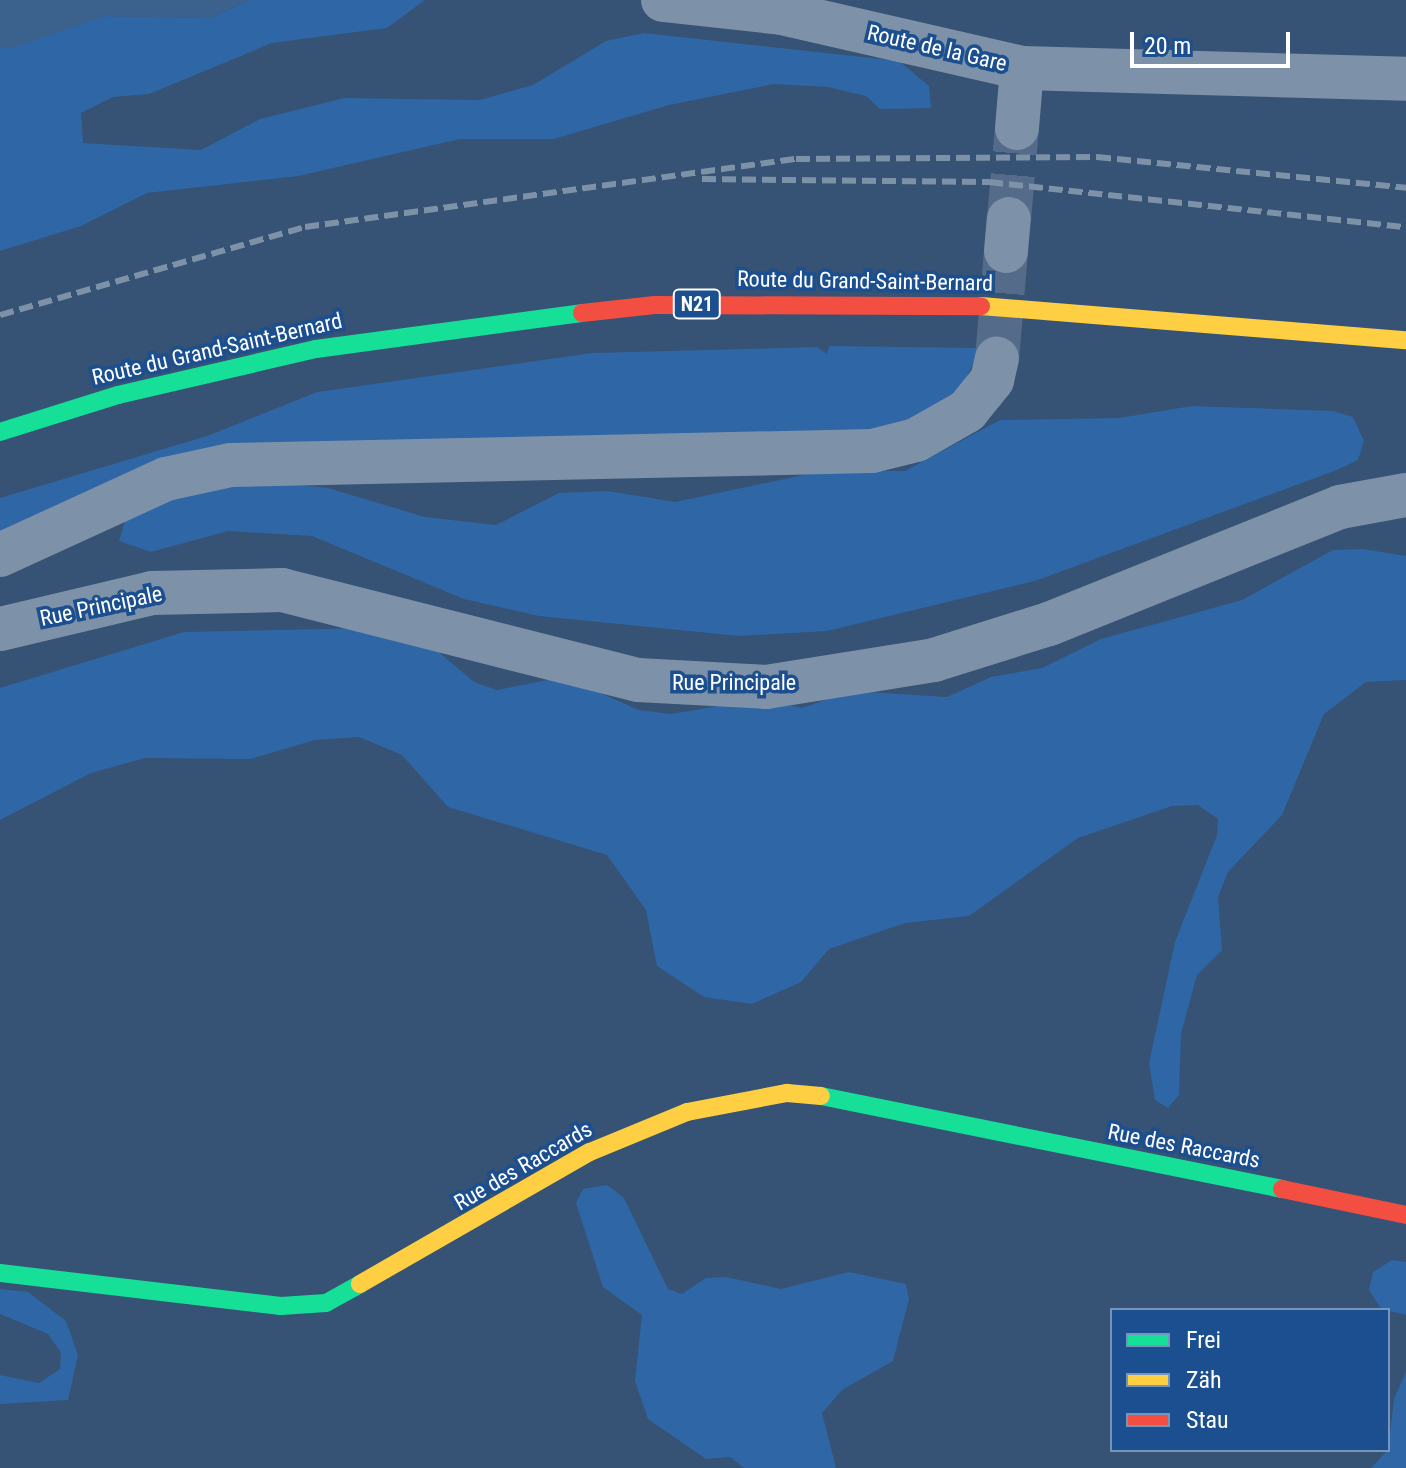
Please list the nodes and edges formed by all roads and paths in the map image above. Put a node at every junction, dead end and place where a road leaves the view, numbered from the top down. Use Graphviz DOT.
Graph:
graph roads {
  1 [pos="663,0"];
  2 [pos="1022,68"];
  3 [pos="1406,79"];
  4 [pos="1017,128"];
  5 [pos="1406,340"];
  6 [pos="997,359"];
  7 [pos="0,432"];
  8 [pos="1406,495"];
  9 [pos="0,555"];
  10 [pos="0,629"];
  11 [pos="1406,1215"];
  12 [pos="0,1273"];
  1 -- 2 [label="street, Route de la Gare"];
  2 -- 3 [label="street, Route de la Gare"];
  2 -- 4 [label="street"];
  5 -- 7 [label="street, Route du Grand-Saint-Bernard / N21"];
  6 -- 9 [label="street"];
  8 -- 10 [label="street, Rue Principale"];
  11 -- 12 [label="street, Rue des Raccards"];
}
